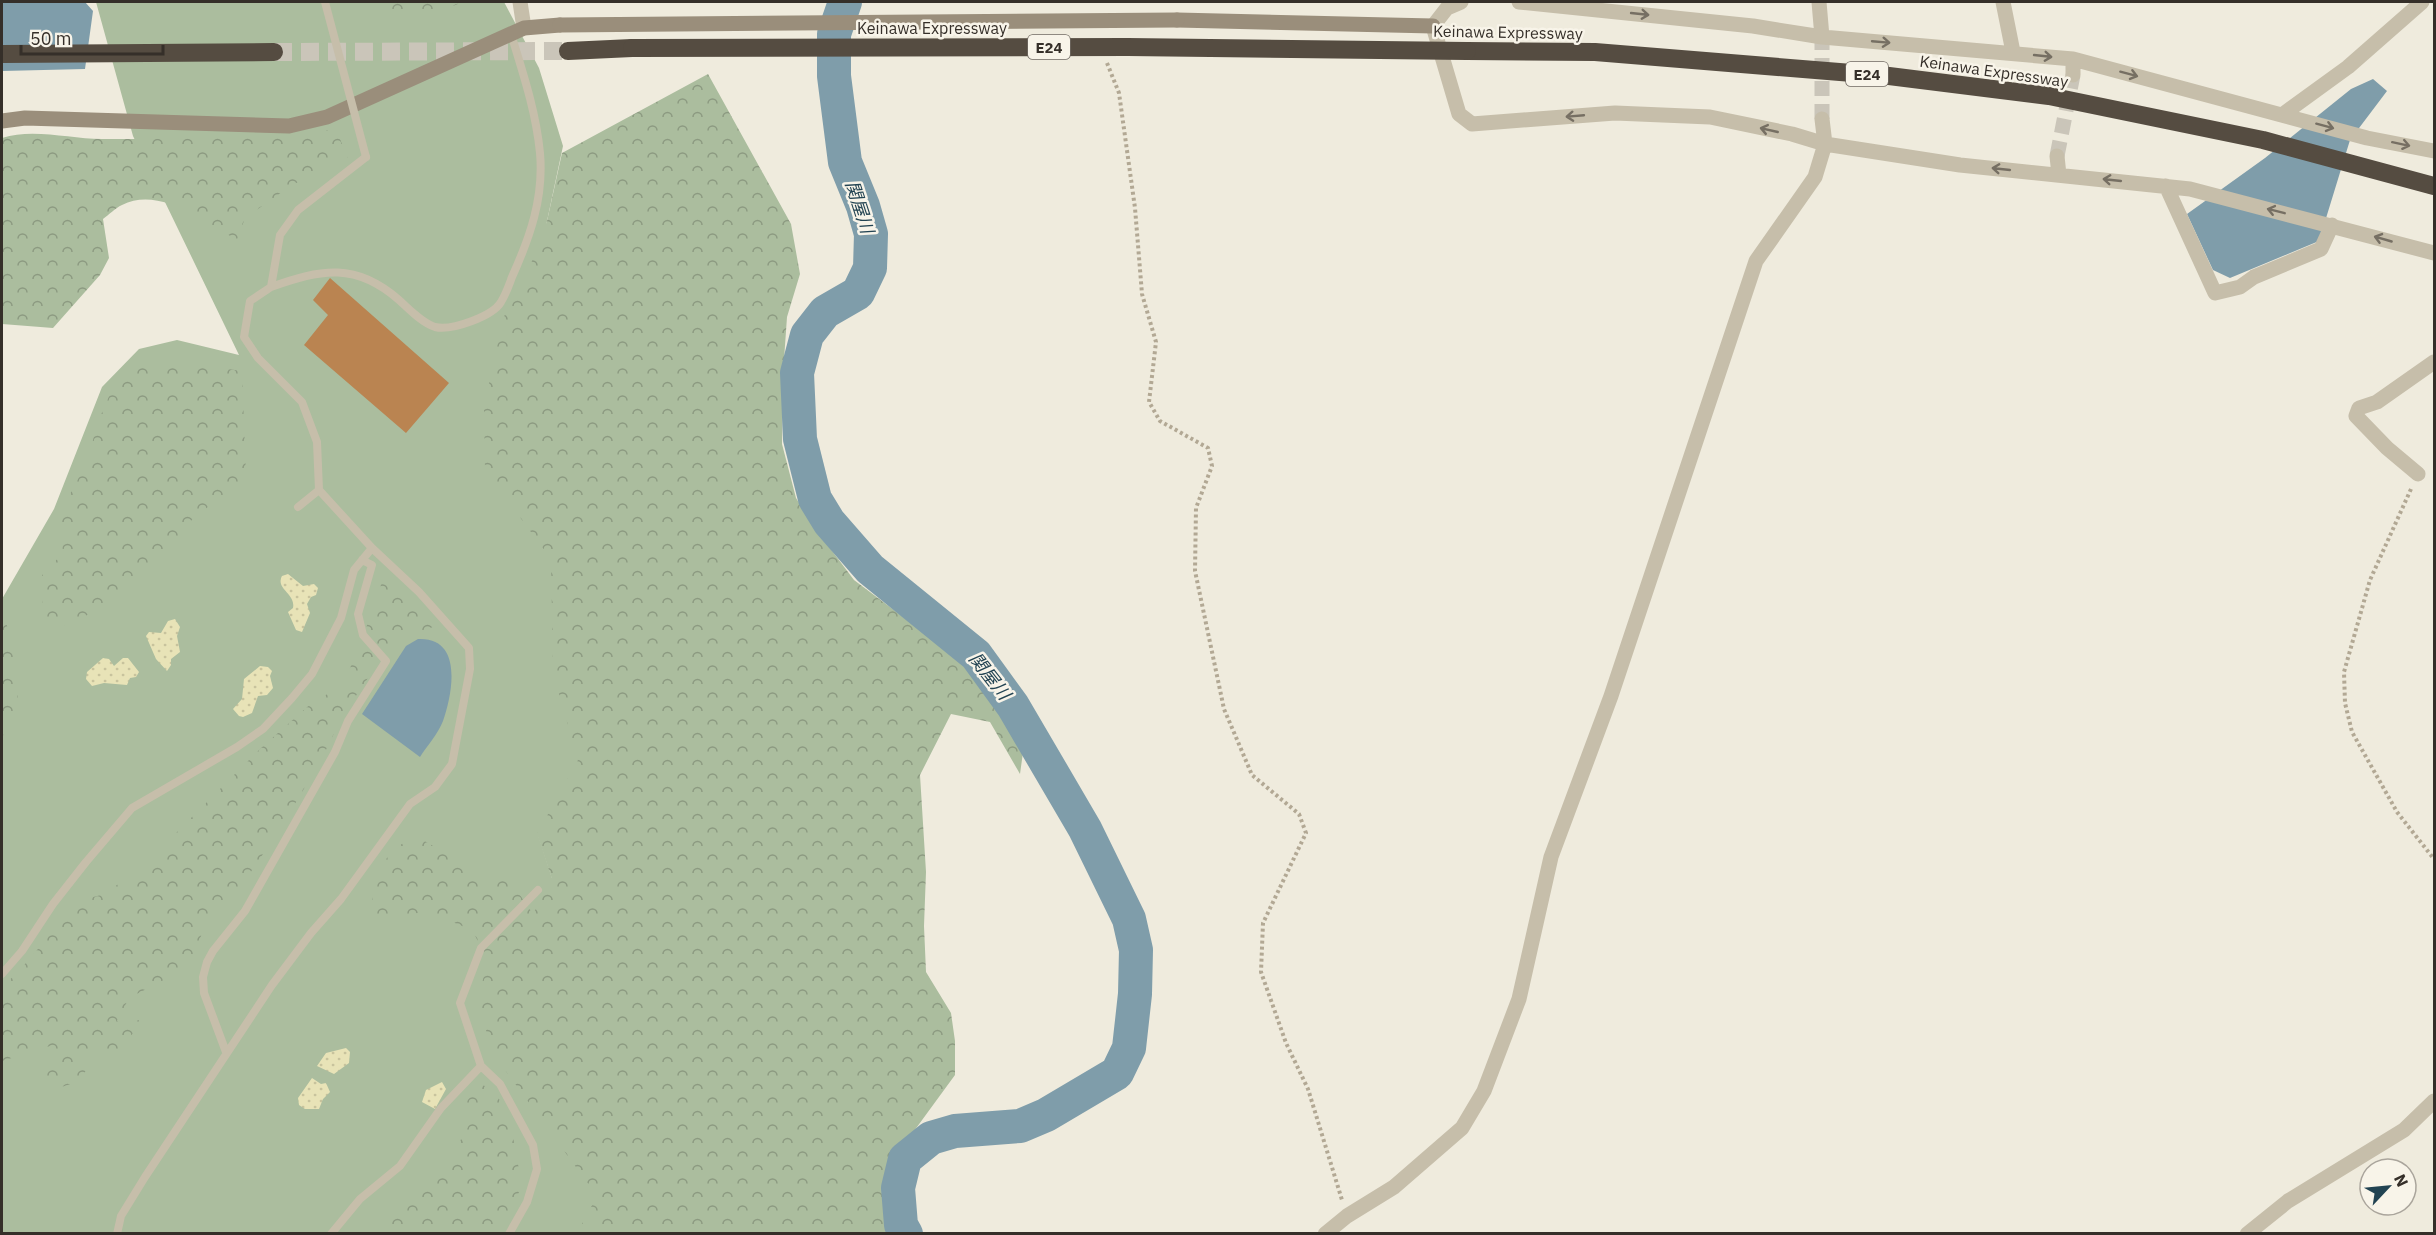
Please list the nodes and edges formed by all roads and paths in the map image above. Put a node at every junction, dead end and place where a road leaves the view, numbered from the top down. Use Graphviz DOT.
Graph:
graph roads {
  1 [pos="325,2"];
  2 [pos="520,2"];
  3 [pos="1461,2"];
  4 [pos="1519,2"];
  5 [pos="1819,2"];
  6 [pos="2003,2"];
  7 [pos="2422,2"];
  8 [pos="1433,26"];
  9 [pos="518,31"];
  10 [pos="1822,37"];
  11 [pos="568,51"];
  12 [pos="274,52"];
  13 [pos="2013,52"];
  14 [pos="1103,53"];
  15 [pos="2,54"];
  16 [pos="2073,59"];
  17 [pos="2073,75"];
  18 [pos="2282,115"];
  19 [pos="1822,119"];
  20 [pos="2,121"];
  21 [pos="1825,144"];
  22 [pos="2434,151"];
  23 [pos="2057,156"];
  24 [pos="2059,175"];
  25 [pos="2166,186"];
  26 [pos="2434,186"];
  27 [pos="2332,225"];
  28 [pos="2434,254"];
  29 [pos="271,287"];
  30 [pos="2434,362"];
  31 [pos="2418,474"];
  32 [pos="319,490"];
  33 [pos="298,507"];
  34 [pos="372,548"];
  35 [pos="362,560"];
  36 [pos="2434,859"];
  37 [pos="538,890"];
  38 [pos="2,974"];
  39 [pos="226,1052"];
  40 [pos="481,1066"];
  41 [pos="2434,1101"];
  42 [pos="1347,1216"];
  43 [pos="117,1233"];
  44 [pos="331,1233"];
  45 [pos="509,1233"];
  46 [pos="1324,1233"];
  47 [pos="2247,1233"];
  1 -- 29 [label="lane, bridge"];
  2 -- 9 [label="street"];
  3 -- 8 [label="street"];
  4 -- 10 [label="street, one-way"];
  5 -- 10 [label="street"];
  6 -- 13 [label="street"];
  7 -- 18 [label="street"];
  8 -- 9 [label="street, bridge"];
  21 -- 8 [label="street, one-way"];
  9 -- 20 [label="street"];
  9 -- 29 [label="lane"];
  10 -- 13 [label="street, one-way"];
  11 -- 26 [label="highway, Keinawa Expressway / E24, bridge"];
  12 -- 15 [label="highway"];
  13 -- 16 [label="street, one-way"];
  14 -- 42 [label="path"];
  16 -- 17 [label="street"];
  16 -- 18 [label="street, one-way"];
  18 -- 22 [label="street, one-way"];
  19 -- 21 [label="street"];
  24 -- 21 [label="street, one-way"];
  21 -- 42 [label="street"];
  23 -- 24 [label="street"];
  25 -- 24 [label="street, one-way"];
  27 -- 25 [label="street, one-way"];
  25 -- 27 [label="street"];
  28 -- 27 [label="street, one-way"];
  29 -- 32 [label="lane"];
  30 -- 31 [label="street"];
  31 -- 36 [label="path"];
  32 -- 33 [label="lane"];
  32 -- 34 [label="lane"];
  34 -- 35 [label="lane"];
  34 -- 39 [label="lane"];
  35 -- 38 [label="lane"];
  35 -- 39 [label="lane"];
  37 -- 40 [label="lane"];
  39 -- 43 [label="lane"];
  40 -- 44 [label="lane"];
  40 -- 45 [label="lane"];
  41 -- 47 [label="street"];
  42 -- 46 [label="street"];
}
